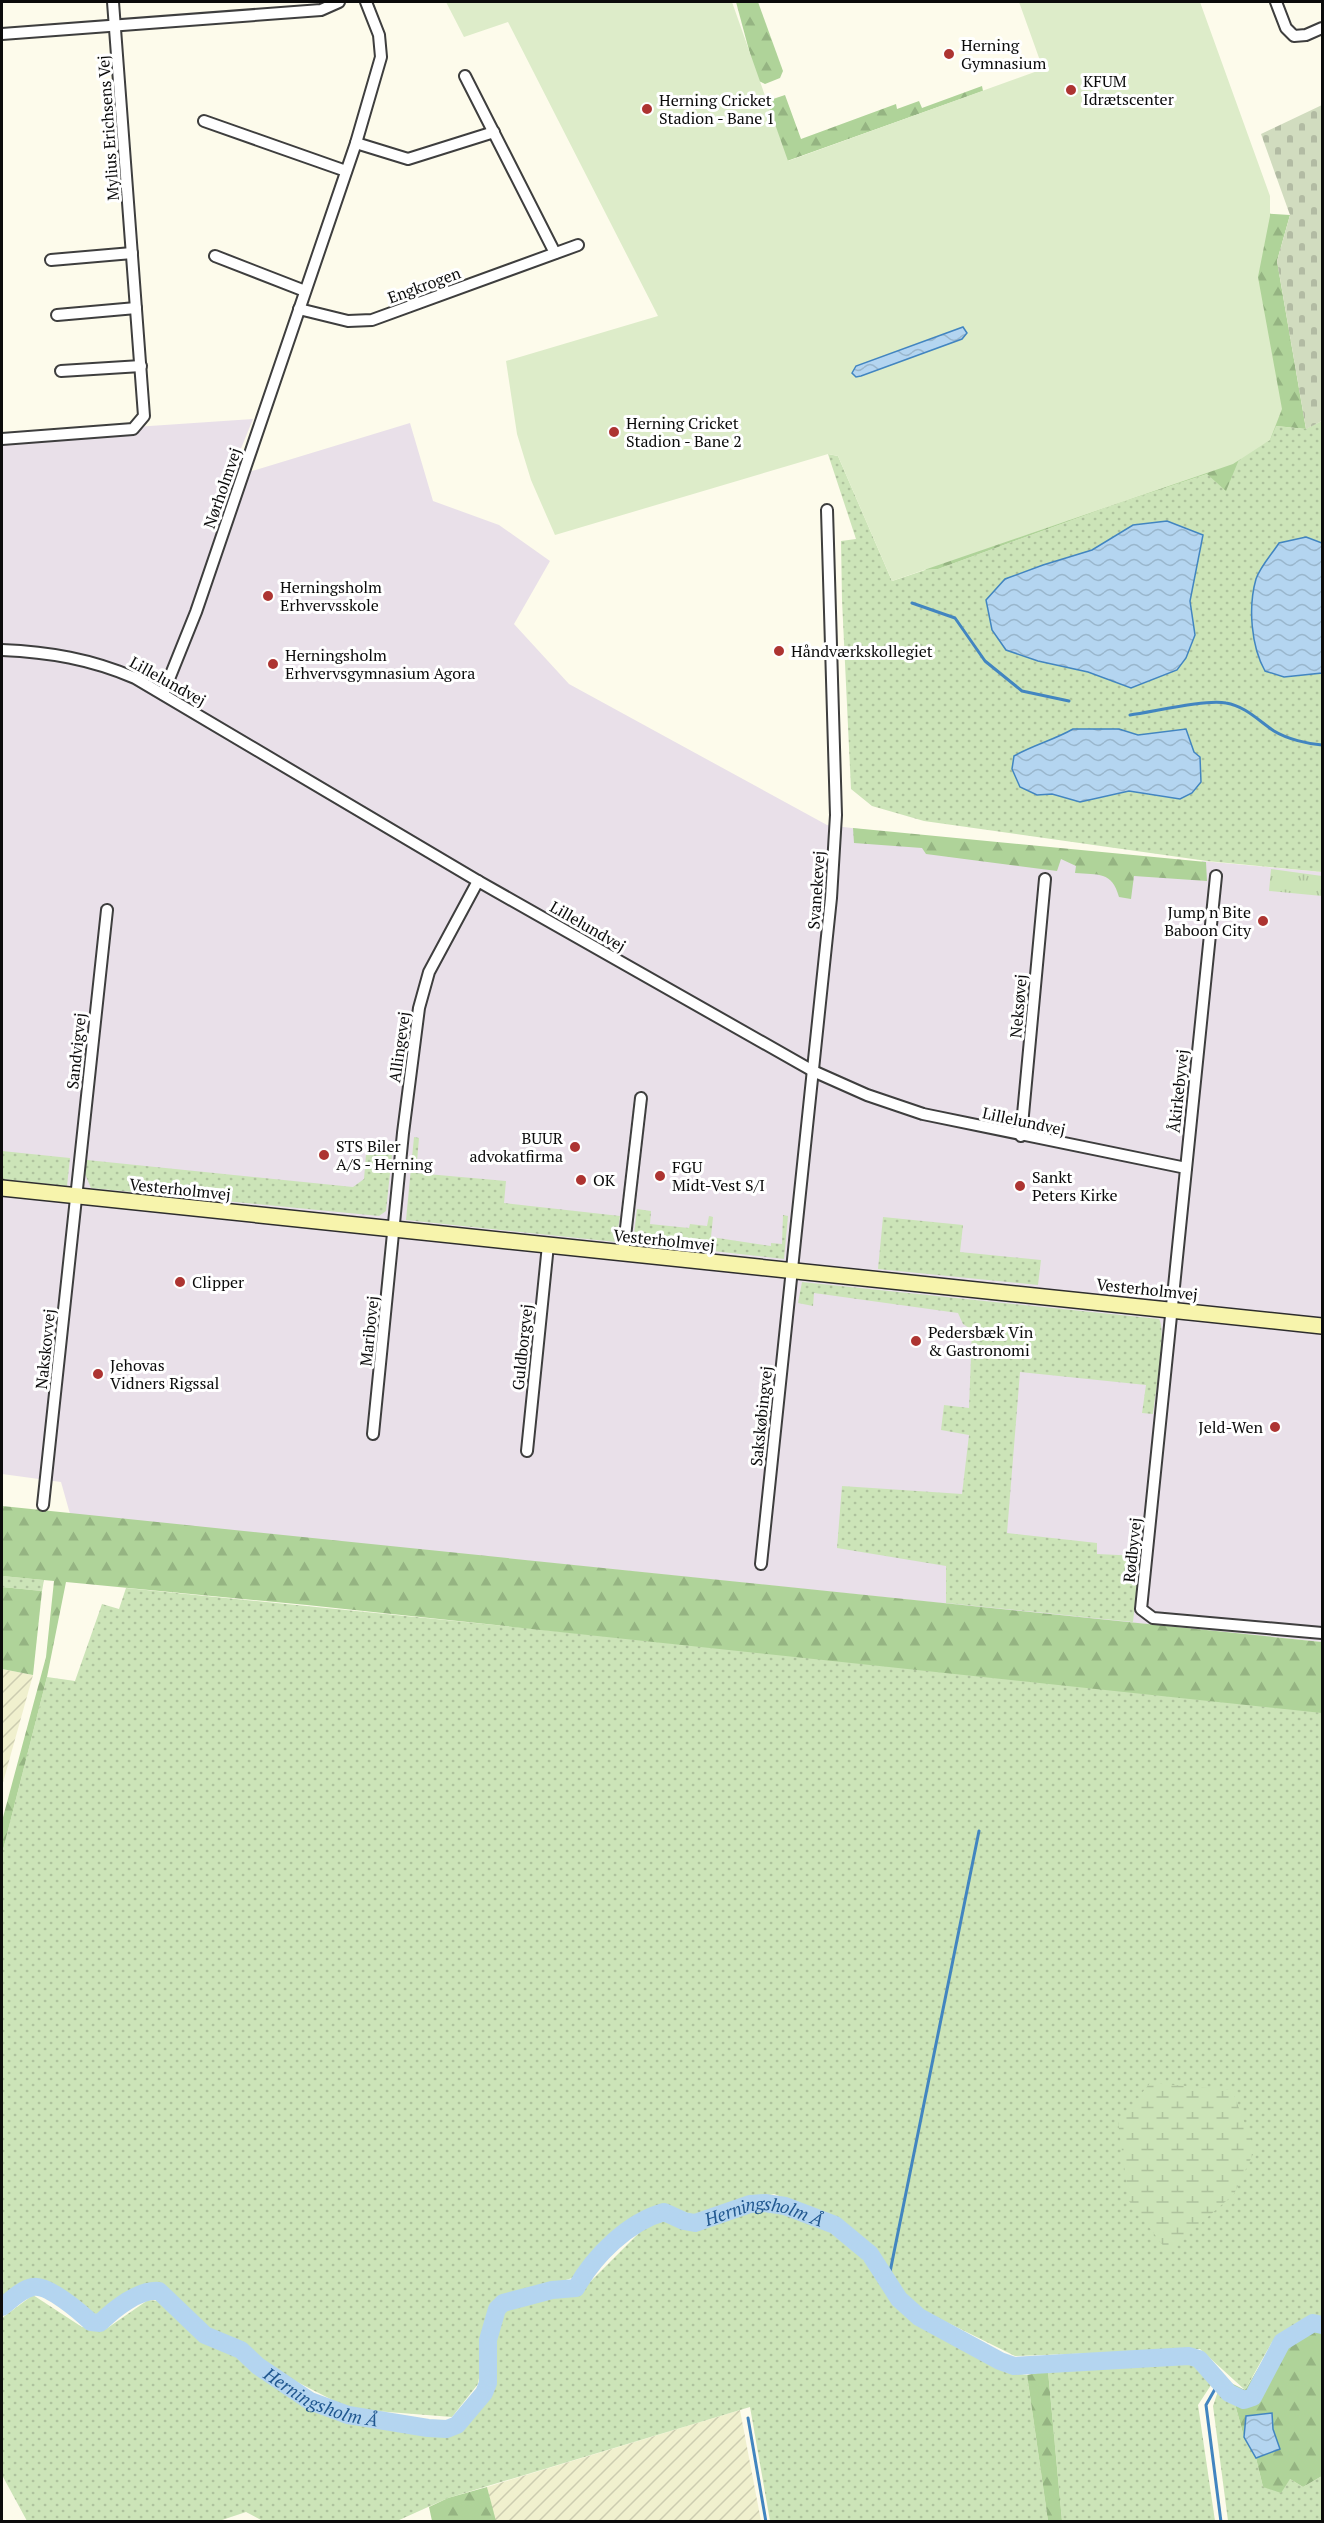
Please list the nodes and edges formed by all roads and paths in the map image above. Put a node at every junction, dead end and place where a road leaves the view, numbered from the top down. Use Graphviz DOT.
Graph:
graph roads {
  1 [pos="113,2"];
  2 [pos="339,2"];
  3 [pos="366,2"];
  4 [pos="1276,2"];
  5 [pos="115,25"];
  6 [pos="1323,28"];
  7 [pos="2,34"];
  8 [pos="465,76"];
  9 [pos="204,121"];
  10 [pos="494,132"];
  11 [pos="356,143"];
  12 [pos="346,171"];
  13 [pos="578,245"];
  14 [pos="132,253"];
  15 [pos="555,253"];
  16 [pos="215,256"];
  17 [pos="51,260"];
  18 [pos="305,291"];
  19 [pos="136,308"];
  20 [pos="299,309"];
  21 [pos="57,315"];
  22 [pos="141,366"];
  23 [pos="61,371"];
  24 [pos="2,439"];
  25 [pos="827,510"];
  26 [pos="2,650"];
  27 [pos="163,694"];
  28 [pos="1216,876"];
  29 [pos="1045,879"];
  30 [pos="478,880"];
  31 [pos="106,910"];
  32 [pos="813,1071"];
  33 [pos="641,1098"];
  34 [pos="1021,1136"];
  35 [pos="1186,1168"];
  36 [pos="2,1188"];
  37 [pos="76,1196"];
  38 [pos="393,1230"];
  39 [pos="548,1245"];
  40 [pos="623,1254"];
  41 [pos="792,1271"];
  42 [pos="1171,1310"];
  43 [pos="1323,1326"];
  44 [pos="373,1434"];
  45 [pos="527,1451"];
  46 [pos="43,1505"];
  47 [pos="761,1564"];
  48 [pos="1323,1633"];
  1 -- 5 [label="street, Mylius Erichsens Vej"];
  2 -- 5 [label="street"];
  3 -- 11 [label="street, Nørholmvej"];
  4 -- 6 [label="street"];
  5 -- 7 [label="street"];
  5 -- 14 [label="street, Mylius Erichsens Vej"];
  8 -- 10 [label="street"];
  9 -- 12 [label="street"];
  10 -- 11 [label="street"];
  10 -- 15 [label="street"];
  11 -- 12 [label="street, Nørholmvej"];
  12 -- 18 [label="street, Nørholmvej"];
  13 -- 15 [label="street, Engkrogen"];
  14 -- 17 [label="street"];
  14 -- 19 [label="street, Mylius Erichsens Vej"];
  15 -- 20 [label="street, Engkrogen"];
  16 -- 18 [label="street"];
  18 -- 20 [label="street, Nørholmvej"];
  19 -- 21 [label="street"];
  19 -- 22 [label="street, Mylius Erichsens Vej"];
  20 -- 27 [label="street, Nørholmvej"];
  22 -- 23 [label="street"];
  22 -- 24 [label="street, Mylius Erichsens Vej"];
  25 -- 32 [label="street, Svanekevej"];
  26 -- 27 [label="street, Lillelundvej"];
  27 -- 30 [label="street, Lillelundvej"];
  28 -- 35 [label="street, Åkirkebyvej"];
  29 -- 34 [label="street, Neksøvej"];
  30 -- 32 [label="street, Lillelundvej"];
  30 -- 38 [label="street, Allingevej"];
  31 -- 37 [label="street, Sandvigvej"];
  32 -- 34 [label="street, Lillelundvej"];
  32 -- 41 [label="street, Svanekevej"];
  33 -- 40 [label="street"];
  34 -- 35 [label="street, Lillelundvej"];
  35 -- 42 [label="street, Åkirkebyvej"];
  36 -- 37 [label="street, Vesterholmvej"];
  37 -- 38 [label="street, Vesterholmvej"];
  37 -- 46 [label="street, Nakskovvej"];
  38 -- 39 [label="street, Vesterholmvej"];
  38 -- 44 [label="street, Maribovej"];
  39 -- 40 [label="street, Vesterholmvej"];
  39 -- 45 [label="street, Guldborgvej"];
  40 -- 41 [label="street, Vesterholmvej"];
  41 -- 42 [label="street, Vesterholmvej"];
  41 -- 47 [label="street, Sakskøbingvej"];
  42 -- 43 [label="street, Vesterholmvej"];
  42 -- 48 [label="street, Rødbyvej"];
}
